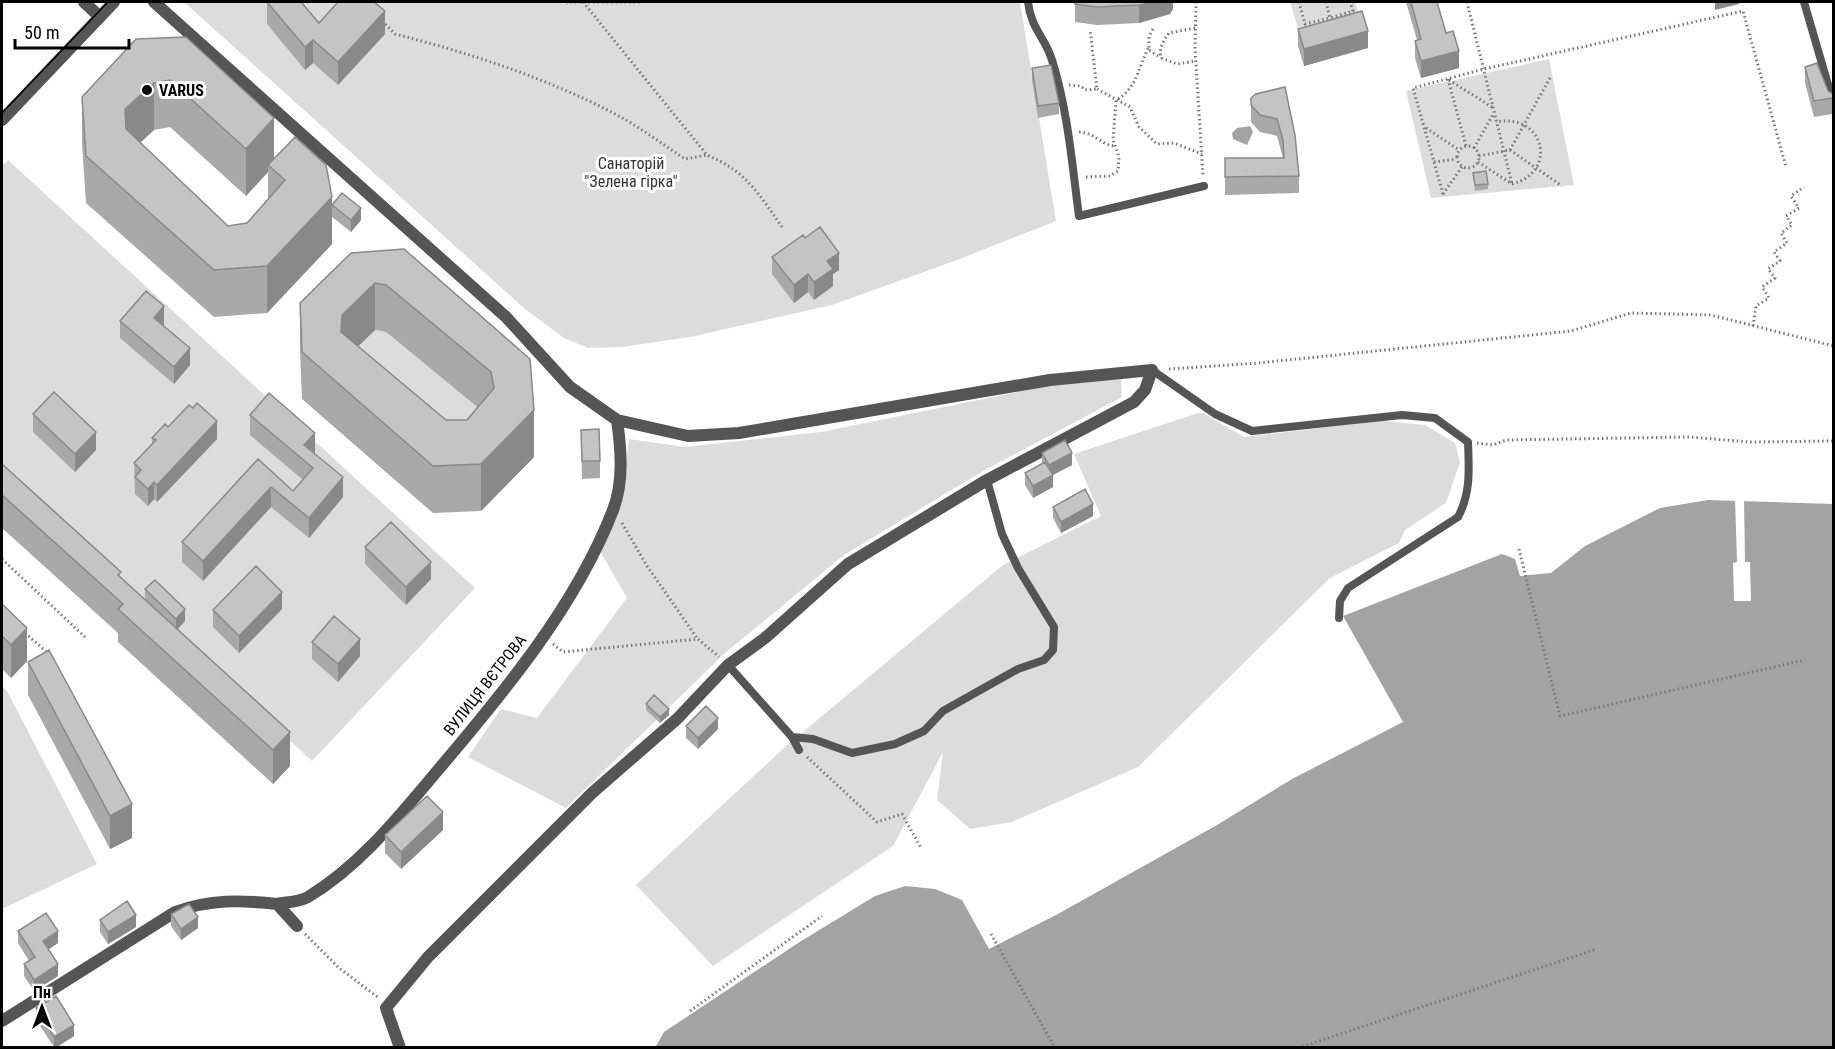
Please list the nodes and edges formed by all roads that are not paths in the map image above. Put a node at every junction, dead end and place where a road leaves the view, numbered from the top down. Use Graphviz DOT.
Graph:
graph roads {
  1 [pos="84,2"];
  2 [pos="114,2"];
  3 [pos="154,2"];
  4 [pos="1028,2"];
  5 [pos="1804,2"];
  6 [pos="100,17"];
  7 [pos="1833,105"];
  8 [pos="2,120"];
  9 [pos="1204,186"];
  10 [pos="1152,370"];
  11 [pos="617,420"];
  12 [pos="987,480"];
  13 [pos="1339,618"];
  14 [pos="728,665"];
  15 [pos="792,737"];
  16 [pos="799,750"];
  17 [pos="278,904"];
  18 [pos="297,926"];
  19 [pos="2,1021"];
  20 [pos="400,1047"];
  1 -- 6 [label="street"];
  2 -- 6 [label="street"];
  3 -- 11 [label="street"];
  4 -- 9 [label="lane"];
  5 -- 7 [label="lane"];
  6 -- 8 [label="street"];
  10 -- 11 [label="street"];
  10 -- 12 [label="street"];
  10 -- 13 [label="lane"];
  11 -- 17 [label="street, ВУЛИЦЯ ВЄТРОВА"];
  12 -- 14 [label="street"];
  12 -- 15 [label="lane"];
  14 -- 15 [label="lane"];
  14 -- 20 [label="street"];
  15 -- 16 [label="lane"];
  17 -- 18 [label="street"];
  17 -- 19 [label="street, ВУЛИЦЯ ВЄТРОВА"];
}
